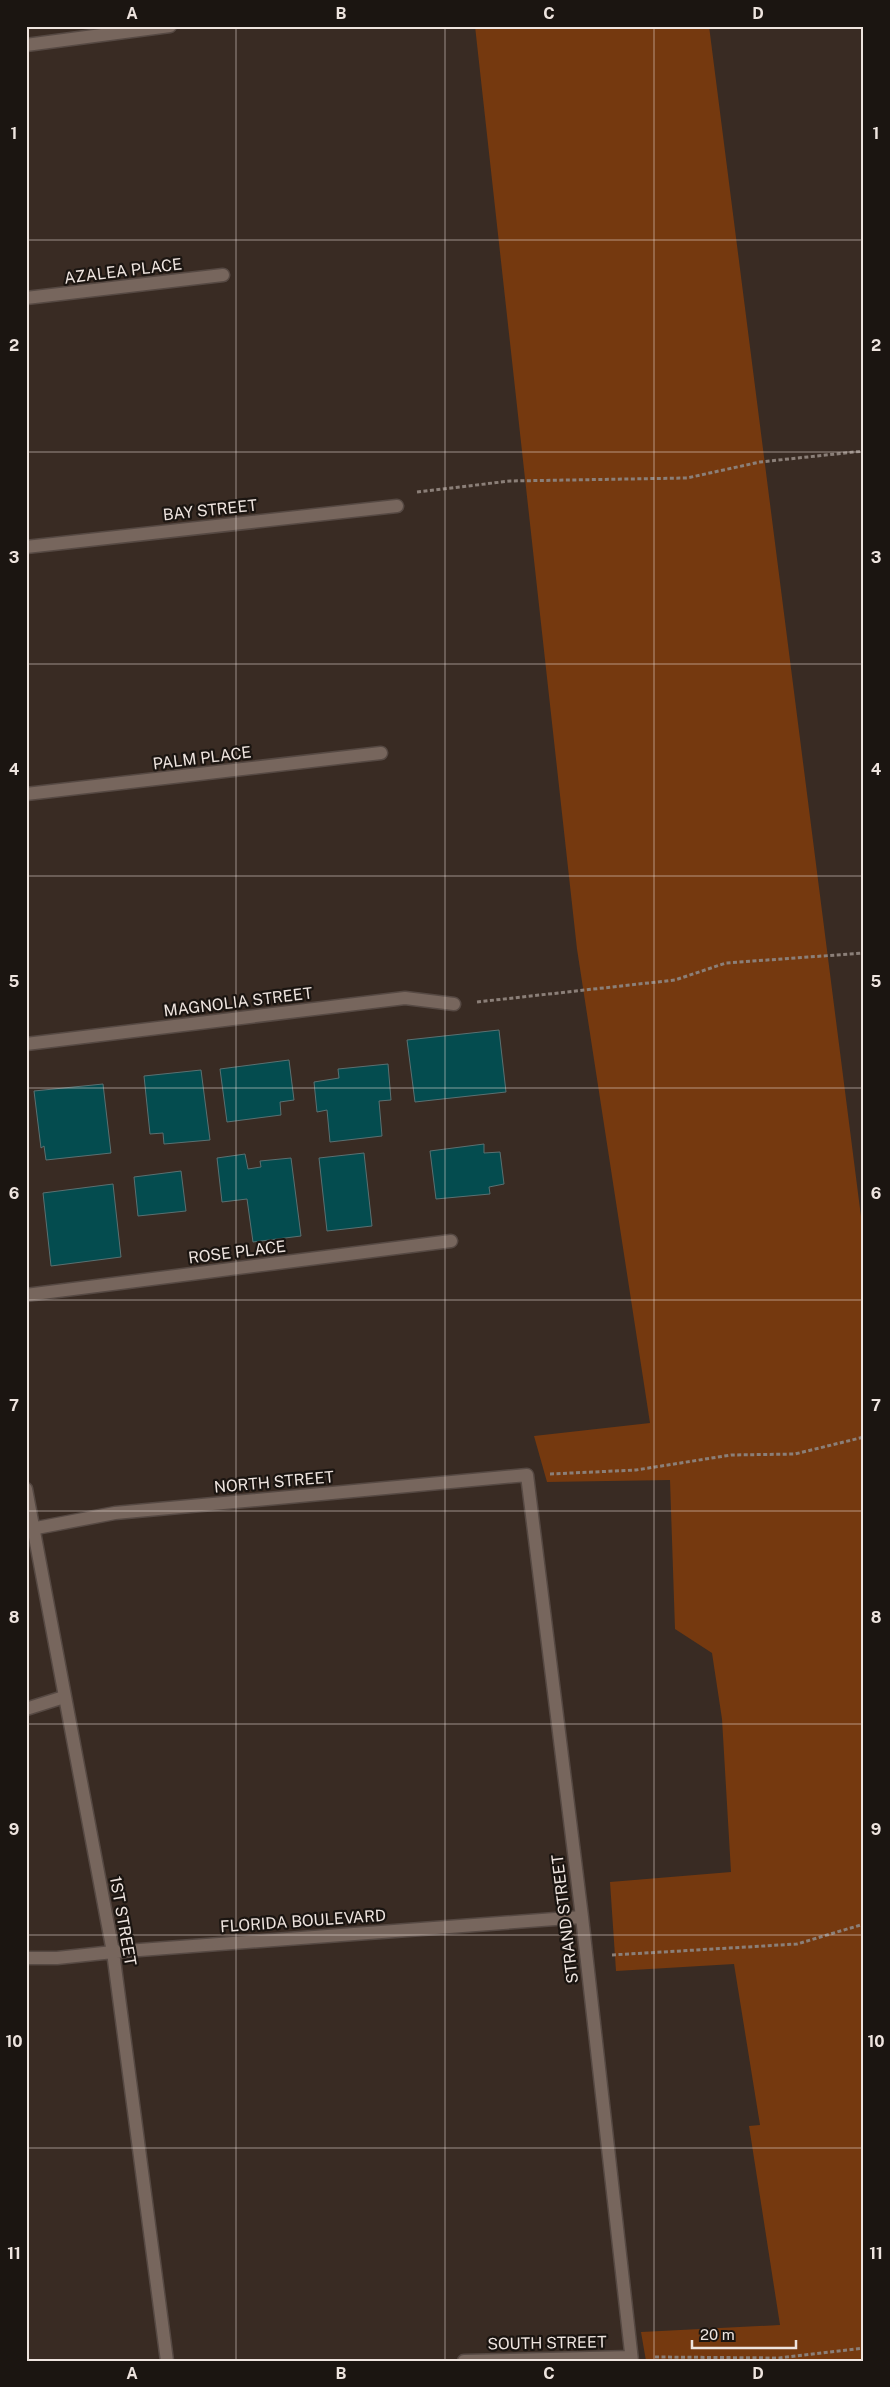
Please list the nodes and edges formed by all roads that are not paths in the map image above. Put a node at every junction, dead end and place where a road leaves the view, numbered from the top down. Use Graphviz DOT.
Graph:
graph roads {
  1 [pos="170,26"];
  2 [pos="26,45"];
  3 [pos="223,275"];
  4 [pos="26,298"];
  5 [pos="398,506"];
  6 [pos="26,547"];
  7 [pos="381,753"];
  8 [pos="26,794"];
  9 [pos="454,1004"];
  10 [pos="26,1044"];
  11 [pos="452,1241"];
  12 [pos="26,1295"];
  13 [pos="527,1475"];
  14 [pos="26,1489"];
  15 [pos="29,1530"];
  16 [pos="64,1698"];
  17 [pos="26,1708"];
  18 [pos="582,1917"];
  19 [pos="113,1952"];
  20 [pos="26,1958"];
  21 [pos="632,2359"];
  22 [pos="167,2361"];
  23 [pos="464,2361"];
  1 -- 2 [label="street"];
  3 -- 4 [label="street, AZALEA PLACE"];
  5 -- 6 [label="street, BAY STREET"];
  7 -- 8 [label="street, PALM PLACE"];
  9 -- 10 [label="street, MAGNOLIA STREET"];
  11 -- 12 [label="street, ROSE PLACE"];
  13 -- 15 [label="street, NORTH STREET"];
  13 -- 18 [label="street, STRAND STREET"];
  14 -- 15 [label="street, 1ST STREET"];
  15 -- 16 [label="street, 1ST STREET"];
  16 -- 17 [label="street"];
  16 -- 19 [label="street, 1ST STREET"];
  18 -- 19 [label="street, FLORIDA BOULEVARD"];
  18 -- 21 [label="street, STRAND STREET"];
  19 -- 20 [label="street, FLORIDA BOULEVARD"];
  19 -- 22 [label="street, 1ST STREET"];
  21 -- 23 [label="street, SOUTH STREET"];
}
